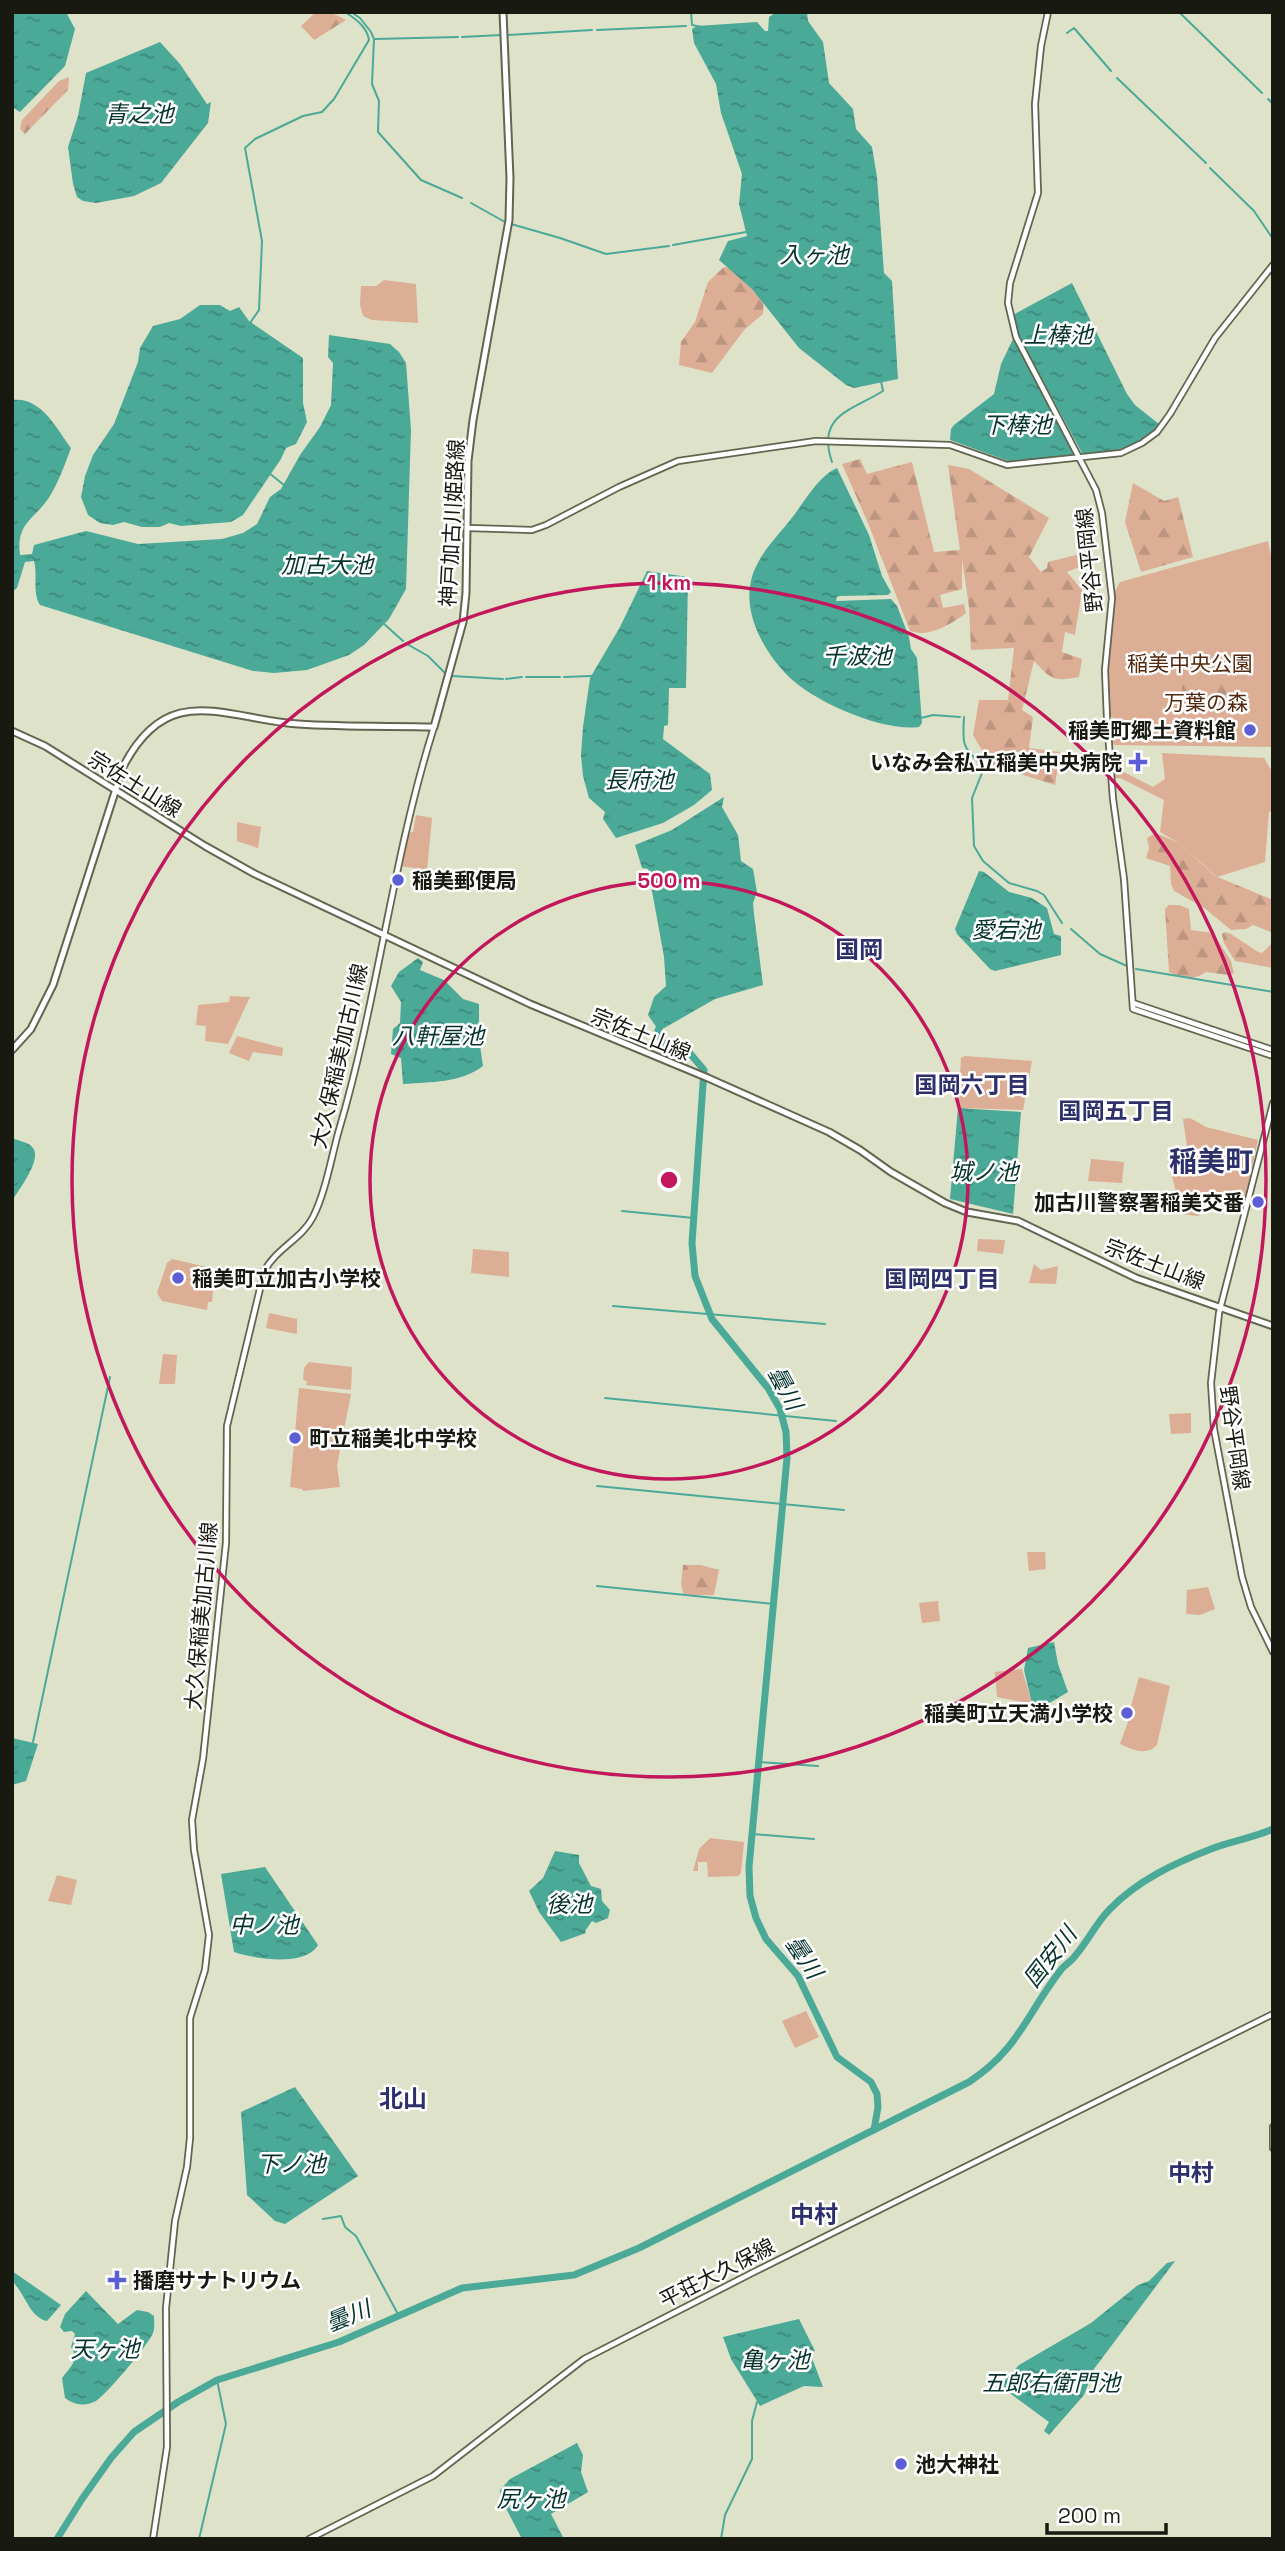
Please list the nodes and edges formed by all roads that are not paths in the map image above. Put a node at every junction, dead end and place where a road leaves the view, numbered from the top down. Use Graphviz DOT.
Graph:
graph roads {
  1 [pos="503,12"];
  2 [pos="1048,12"];
  3 [pos="1273,265"];
  4 [pos="1081,458"];
  5 [pos="468,528"];
  6 [pos="434,727"];
  7 [pos="12,731"];
  8 [pos="115,790"];
  9 [pos="383,936"];
  10 [pos="1133,1006"];
  11 [pos="1273,1050"];
  12 [pos="12,1051"];
  13 [pos="1273,1056"];
  14 [pos="1273,1102"];
  15 [pos="1221,1307"];
  16 [pos="1273,1326"];
  17 [pos="1273,1652"];
  18 [pos="1273,2014"];
  19 [pos="1273,2127"];
  20 [pos="1273,2148"];
  21 [pos="153,2539"];
  22 [pos="309,2539"];
  1 -- 5 [label="main road, 神戸加古川姫路線"];
  2 -- 4 [label="main road, 野谷平岡線"];
  3 -- 4 [label="main road"];
  4 -- 5 [label="main road"];
  4 -- 10 [label="main road, 野谷平岡線"];
  5 -- 6 [label="main road, 神戸加古川姫路線"];
  6 -- 8 [label="main road"];
  6 -- 9 [label="main road, 大久保稲美加古川線"];
  7 -- 8 [label="main road, 宗佐土山線"];
  8 -- 9 [label="main road, 宗佐土山線"];
  8 -- 12 [label="main road"];
  9 -- 15 [label="main road, 宗佐土山線"];
  9 -- 21 [label="main road, 大久保稲美加古川線"];
  10 -- 11 [label="main road"];
  10 -- 13 [label="main road"];
  14 -- 15 [label="main road, 野谷平岡線"];
  15 -- 16 [label="main road, 宗佐土山線"];
  15 -- 17 [label="main road, 野谷平岡線"];
  18 -- 22 [label="main road, 平荘大久保線"];
  19 -- 20 [label="main road"];
}
